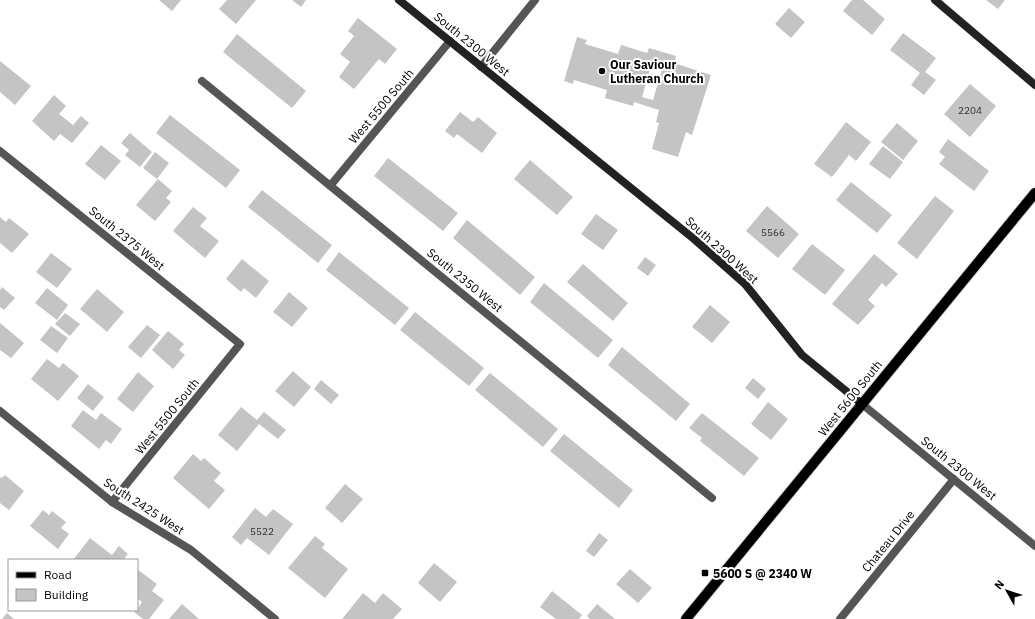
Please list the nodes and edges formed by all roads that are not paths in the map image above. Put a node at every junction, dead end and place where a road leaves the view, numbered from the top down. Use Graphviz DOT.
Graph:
graph roads {
  1 [pos="399,0"];
  2 [pos="535,0"];
  3 [pos="935,0"];
  4 [pos="450,41"];
  5 [pos="481,67"];
  6 [pos="202,81"];
  7 [pos="1035,85"];
  8 [pos="0,150"];
  9 [pos="330,186"];
  10 [pos="1035,193"];
  11 [pos="240,344"];
  12 [pos="862,404"];
  13 [pos="0,412"];
  14 [pos="954,479"];
  15 [pos="712,498"];
  16 [pos="112,502"];
  17 [pos="1035,546"];
  18 [pos="275,619"];
  19 [pos="686,619"];
  20 [pos="840,619"];
  1 -- 4 [label="street, South 2300 West"];
  2 -- 5 [label="street"];
  3 -- 7 [label="street"];
  4 -- 5 [label="street, South 2300 West"];
  4 -- 9 [label="street, West 5500 South"];
  5 -- 12 [label="street, South 2300 West"];
  6 -- 9 [label="street, South 2350 West"];
  8 -- 11 [label="street, South 2375 West"];
  9 -- 15 [label="street, South 2350 West"];
  10 -- 12 [label="main road, West 5600 South"];
  11 -- 16 [label="street, West 5500 South"];
  12 -- 14 [label="street, South 2300 West"];
  12 -- 19 [label="main road, West 5600 South"];
  13 -- 16 [label="street, South 2425 West"];
  14 -- 17 [label="street, South 2300 West"];
  14 -- 20 [label="street, Chateau Drive"];
  16 -- 18 [label="street, South 2425 West"];
}
